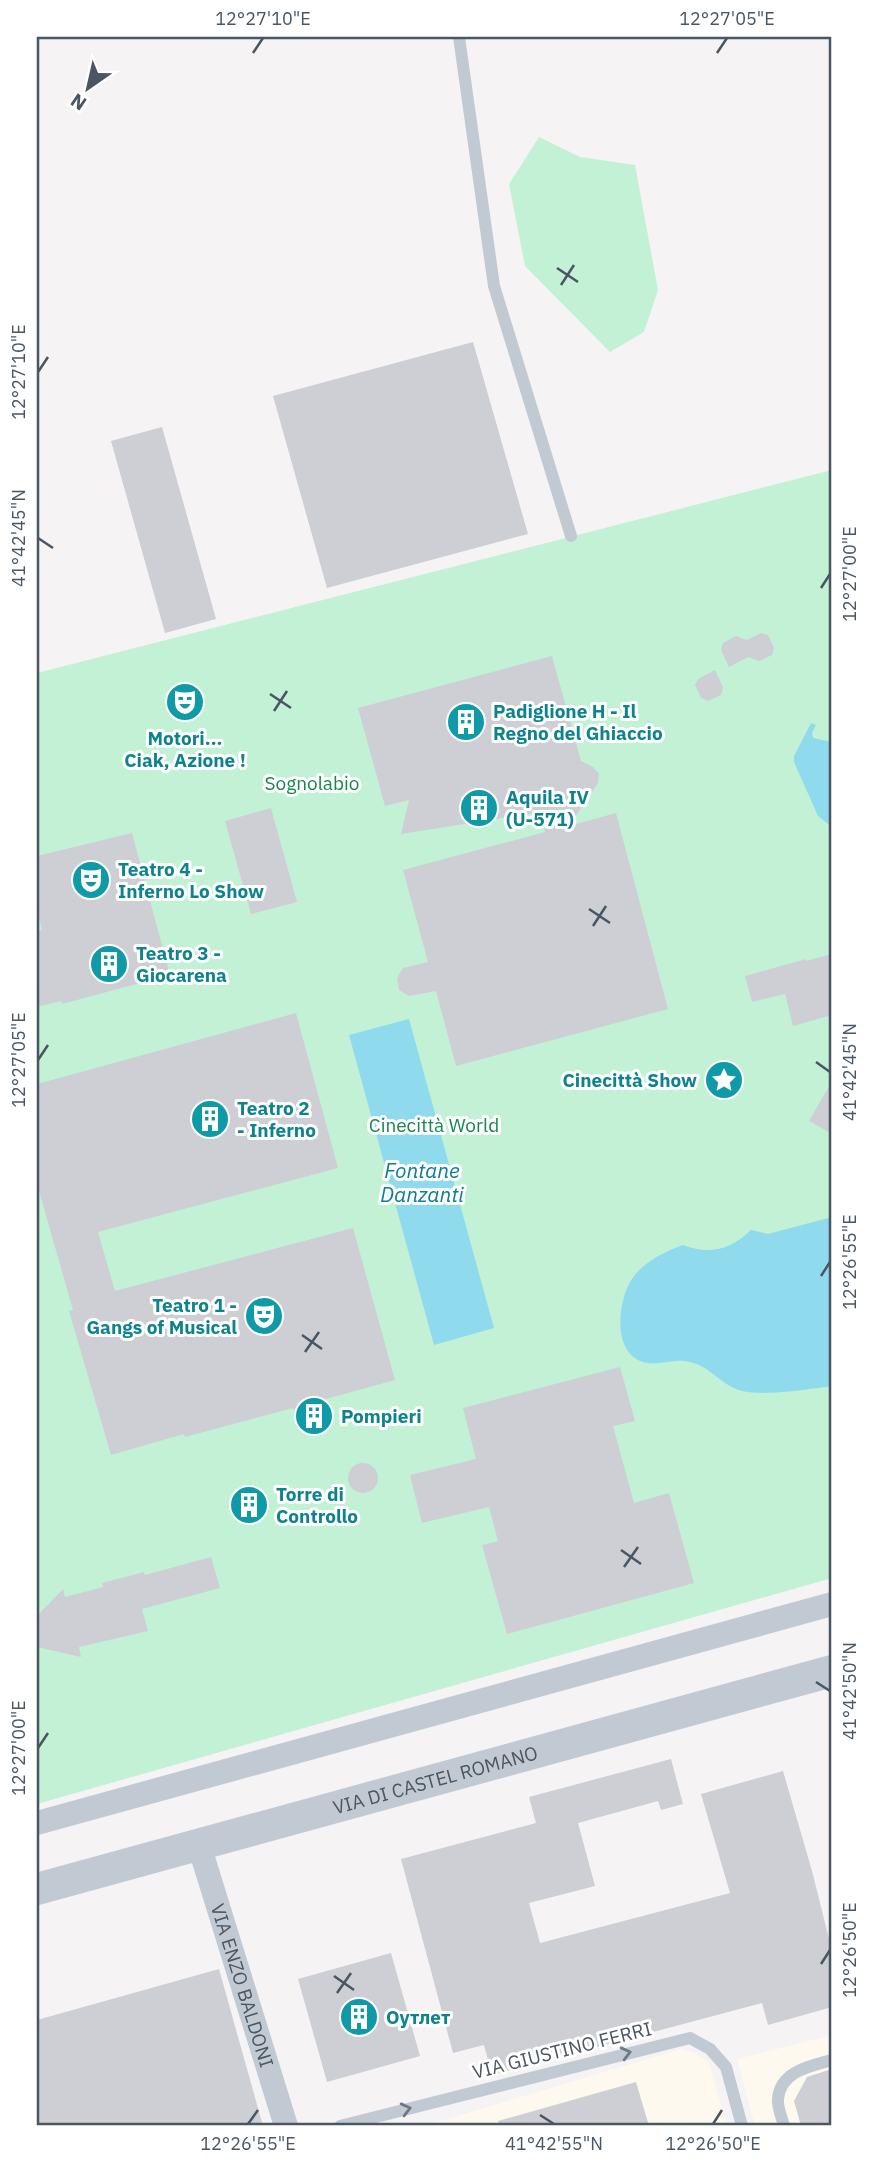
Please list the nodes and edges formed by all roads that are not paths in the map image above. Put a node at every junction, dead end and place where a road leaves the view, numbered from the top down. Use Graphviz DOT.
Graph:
graph roads {
  1 [pos="459,37"];
  2 [pos="571,536"];
  3 [pos="832,1604"];
  4 [pos="832,1671"];
  5 [pos="37,1823"];
  6 [pos="199,1845"];
  7 [pos="37,1889"];
  8 [pos="832,2060"];
  9 [pos="286,2126"];
  10 [pos="340,2126"];
  11 [pos="741,2126"];
  12 [pos="784,2126"];
  1 -- 2 [label="lane"];
  3 -- 5 [label="street"];
  4 -- 6 [label="street, VIA DI CASTEL ROMANO"];
  6 -- 7 [label="street, VIA DI CASTEL ROMANO"];
  6 -- 9 [label="street, VIA ENZO BALDONI"];
  8 -- 12 [label="lane"];
  10 -- 11 [label="lane, VIA GIUSTINO FERRI, one-way"];
}
